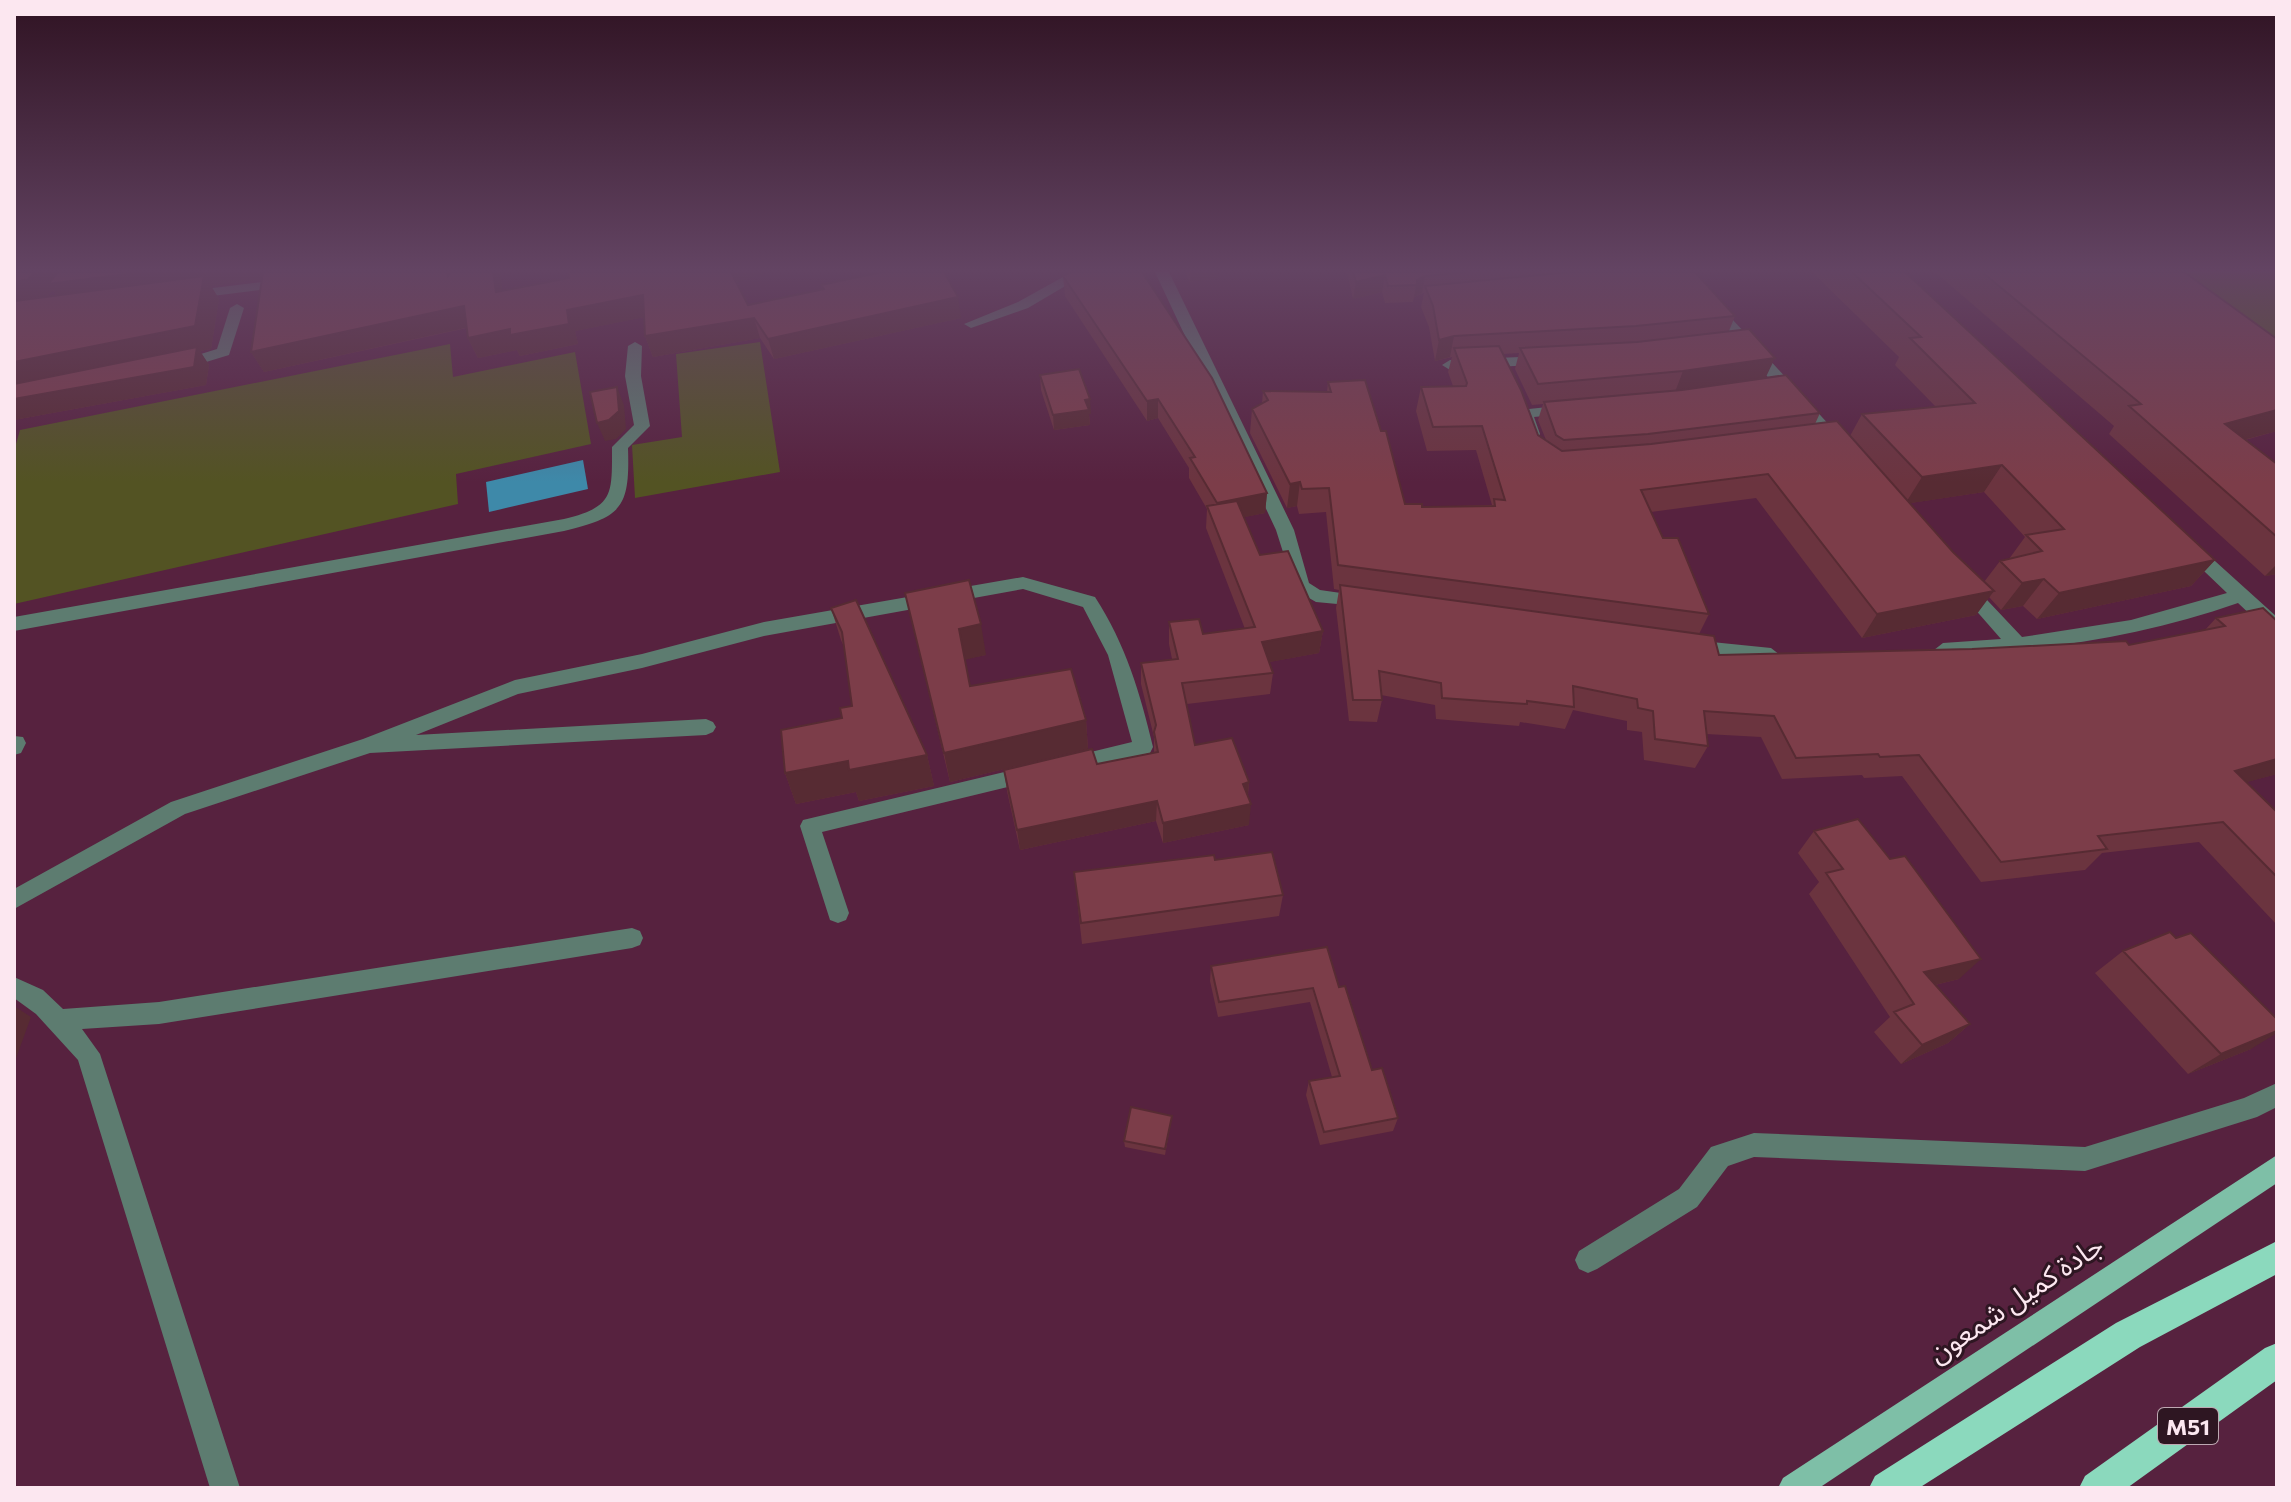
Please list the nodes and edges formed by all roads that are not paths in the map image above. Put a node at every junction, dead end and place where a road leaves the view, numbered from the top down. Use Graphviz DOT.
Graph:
graph roads {
  1 [pos="227,342"];
  2 [pos="1195,342"];
  3 [pos="1746,342"];
  4 [pos="1747,342"];
  5 [pos="1722,344"];
  6 [pos="635,346"];
  7 [pos="1563,360"];
  8 [pos="1450,365"];
  9 [pos="158,369"];
  10 [pos="1585,409"];
  11 [pos="1830,436"];
  12 [pos="1806,439"];
  13 [pos="1538,449"];
  14 [pos="1847,455"];
  15 [pos="2171,530"];
  16 [pos="1956,577"];
  17 [pos="2240,595"];
  18 [pos="1380,604"];
  19 [pos="14,624"];
  20 [pos="2277,628"];
  21 [pos="2018,645"];
  22 [pos="1680,646"];
  23 [pos="1930,651"];
  24 [pos="1783,655"];
  25 [pos="706,727"];
  26 [pos="370,745"];
  27 [pos="14,900"];
  28 [pos="838,913"];
  29 [pos="632,938"];
  30 [pos="14,987"];
  31 [pos="59,1020"];
  32 [pos="2277,1095"];
  33 [pos="2277,1168"];
  34 [pos="2277,1257"];
  35 [pos="1588,1260"];
  36 [pos="2277,1360"];
  37 [pos="225,1488"];
  38 [pos="1793,1488"];
  39 [pos="1887,1488"];
  40 [pos="2097,1488"];
  1 -- 9 [label="street"];
  2 -- 18 [label="street"];
  3 -- 5 [label="street"];
  4 -- 11 [label="street"];
  6 -- 19 [label="street"];
  7 -- 8 [label="street"];
  10 -- 13 [label="street"];
  11 -- 12 [label="street"];
  11 -- 14 [label="street"];
  15 -- 17 [label="street"];
  16 -- 21 [label="street"];
  17 -- 20 [label="street"];
  17 -- 21 [label="street"];
  21 -- 23 [label="street"];
  22 -- 24 [label="street"];
  25 -- 26 [label="street"];
  26 -- 27 [label="street"];
  26 -- 28 [label="street"];
  29 -- 31 [label="street"];
  30 -- 31 [label="street"];
  31 -- 37 [label="street"];
  32 -- 35 [label="street"];
  33 -- 38 [label="main road, جادة كميل شمعون"];
  34 -- 39 [label="highway"];
  36 -- 40 [label="highway, M51"];
}
